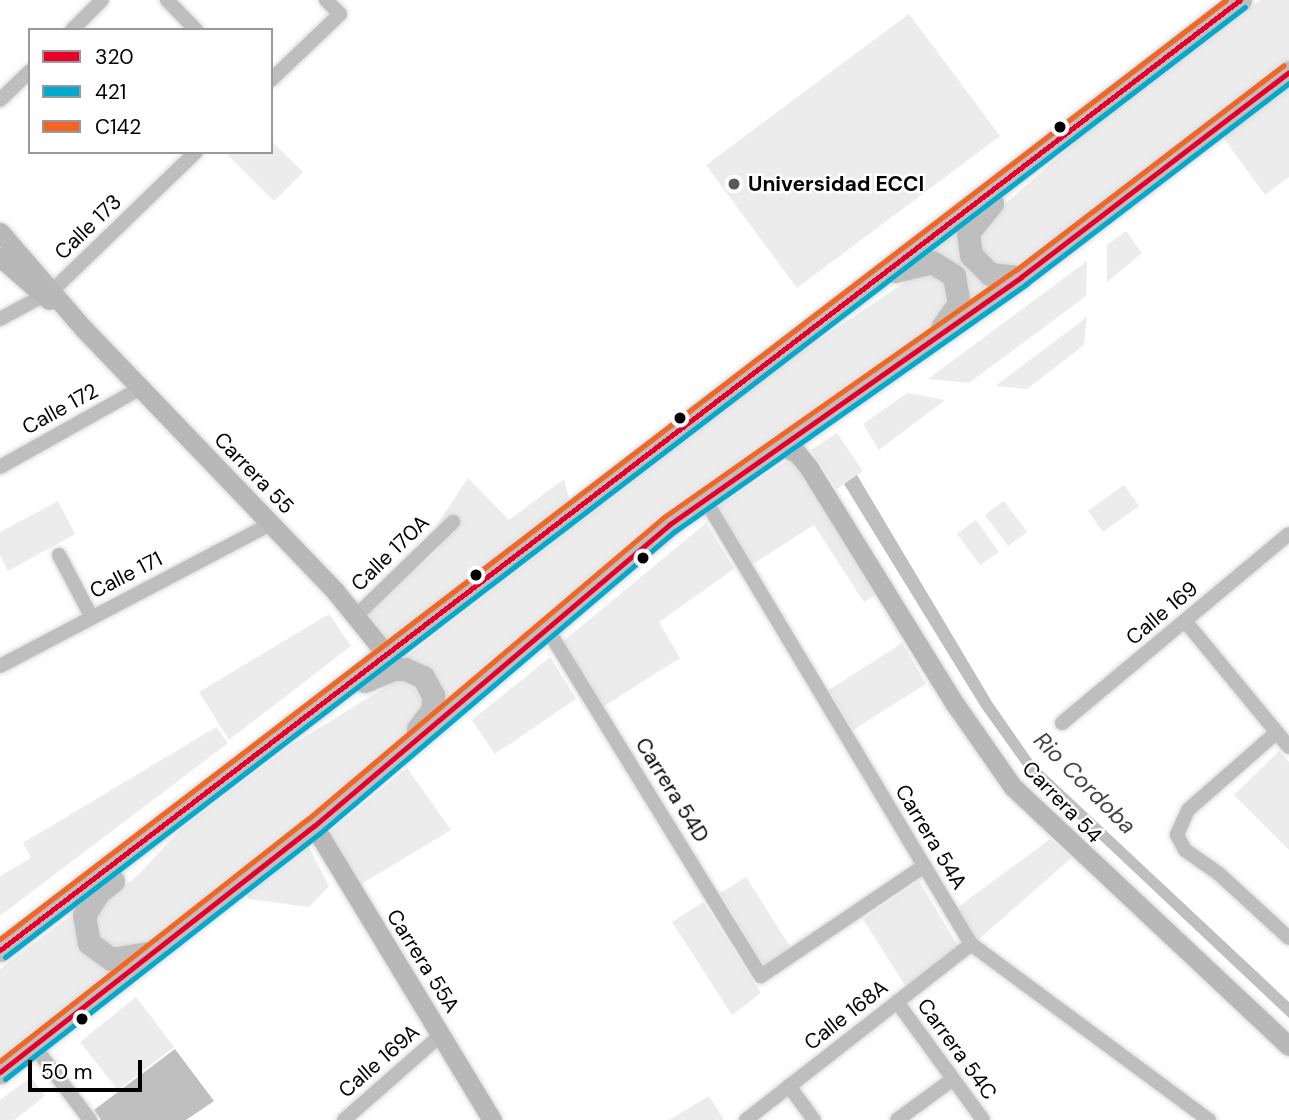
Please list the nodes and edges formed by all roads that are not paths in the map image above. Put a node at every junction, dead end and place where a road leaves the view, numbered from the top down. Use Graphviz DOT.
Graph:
graph roads {
  1 [pos="102,0"];
  2 [pos="167,0"];
  3 [pos="326,0"];
  4 [pos="1240,0"];
  5 [pos="74,28"];
  6 [pos="194,28"];
  7 [pos="1289,72"];
  8 [pos="28,73"];
  9 [pos="273,78"];
  10 [pos="0,100"];
  11 [pos="1048,146"];
  12 [pos="194,154"];
  13 [pos="0,232"];
  14 [pos="0,257"];
  15 [pos="879,275"];
  16 [pos="1021,277"];
  17 [pos="48,293"];
  18 [pos="0,320"];
  19 [pos="898,366"];
  20 [pos="141,388"];
  21 [pos="782,446"];
  22 [pos="0,467"];
  23 [pos="705,498"];
  24 [pos="453,522"];
  25 [pos="271,524"];
  26 [pos="1289,534"];
  27 [pos="59,555"];
  28 [pos="357,615"];
  29 [pos="91,616"];
  30 [pos="1185,621"];
  31 [pos="546,627"];
  32 [pos="386,654"];
  33 [pos="0,666"];
  34 [pos="339,691"];
  35 [pos="1062,723"];
  36 [pos="1277,732"];
  37 [pos="1289,747"];
  38 [pos="365,784"];
  39 [pos="174,819"];
  40 [pos="314,826"];
  41 [pos="924,866"];
  42 [pos="1289,938"];
  43 [pos="971,944"];
  44 [pos="157,949"];
  45 [pos="0,950"];
  46 [pos="897,1002"];
  47 [pos="442,1034"];
  48 [pos="34,1046"];
  49 [pos="1289,1046"];
  50 [pos="0,1072"];
  51 [pos="953,1079"];
  52 [pos="789,1086"];
  53 [pos="90,1120"];
  54 [pos="344,1120"];
  55 [pos="492,1120"];
  56 [pos="746,1120"];
  57 [pos="814,1120"];
  58 [pos="897,1120"];
  59 [pos="983,1120"];
  60 [pos="1209,1120"];
  1 -- 5 [label="street"];
  2 -- 6 [label="street"];
  3 -- 9 [label="street"];
  4 -- 11 [label="main road"];
  7 -- 16 [label="main road"];
  8 -- 10 [label="street"];
  11 -- 15 [label="main road"];
  11 -- 16 [label="main road"];
  12 -- 17 [label="street, Calle 173"];
  13 -- 17 [label="street, Carrera 55"];
  14 -- 17 [label="street, Carrera 55"];
  15 -- 19 [label="main road"];
  15 -- 32 [label="main road"];
  16 -- 19 [label="main road"];
  17 -- 18 [label="street, Calle 173"];
  17 -- 20 [label="street, Carrera 55"];
  19 -- 21 [label="main road"];
  20 -- 22 [label="street, Calle 172"];
  20 -- 25 [label="street, Carrera 55"];
  21 -- 23 [label="main road"];
  21 -- 49 [label="street, Carrera 54"];
  23 -- 31 [label="main road"];
  23 -- 41 [label="street, Carrera 54A"];
  24 -- 28 [label="street, Calle 170A"];
  25 -- 28 [label="street, Carrera 55"];
  25 -- 29 [label="street, Calle 171"];
  26 -- 30 [label="street, Calle 169"];
  27 -- 29 [label="street"];
  28 -- 32 [label="street, Carrera 55"];
  29 -- 33 [label="street, Calle 171"];
  30 -- 35 [label="street, Calle 169"];
  30 -- 36 [label="street"];
  31 -- 38 [label="main road"];
  31 -- 41 [label="street, Carrera 54D"];
  32 -- 34 [label="main road"];
  34 -- 38 [label="main road"];
  34 -- 39 [label="main road"];
  36 -- 37 [label="street"];
  36 -- 42 [label="street"];
  38 -- 40 [label="main road"];
  39 -- 44 [label="main road"];
  39 -- 45 [label="main road"];
  40 -- 44 [label="main road"];
  40 -- 47 [label="street, Carrera 55A"];
  41 -- 43 [label="street, Carrera 54A"];
  43 -- 46 [label="street, Calle 168A"];
  43 -- 60 [label="street, Carrera 54A"];
  44 -- 48 [label="main road"];
  46 -- 51 [label="street, Carrera 54C"];
  46 -- 52 [label="street, Calle 168A"];
  47 -- 54 [label="street, Calle 169A"];
  47 -- 55 [label="street, Carrera 55A"];
  48 -- 50 [label="main road"];
  48 -- 53 [label="street"];
  51 -- 58 [label="street"];
  51 -- 59 [label="street, Carrera 54C"];
  52 -- 56 [label="street, Calle 168A"];
  52 -- 57 [label="street"];
}
